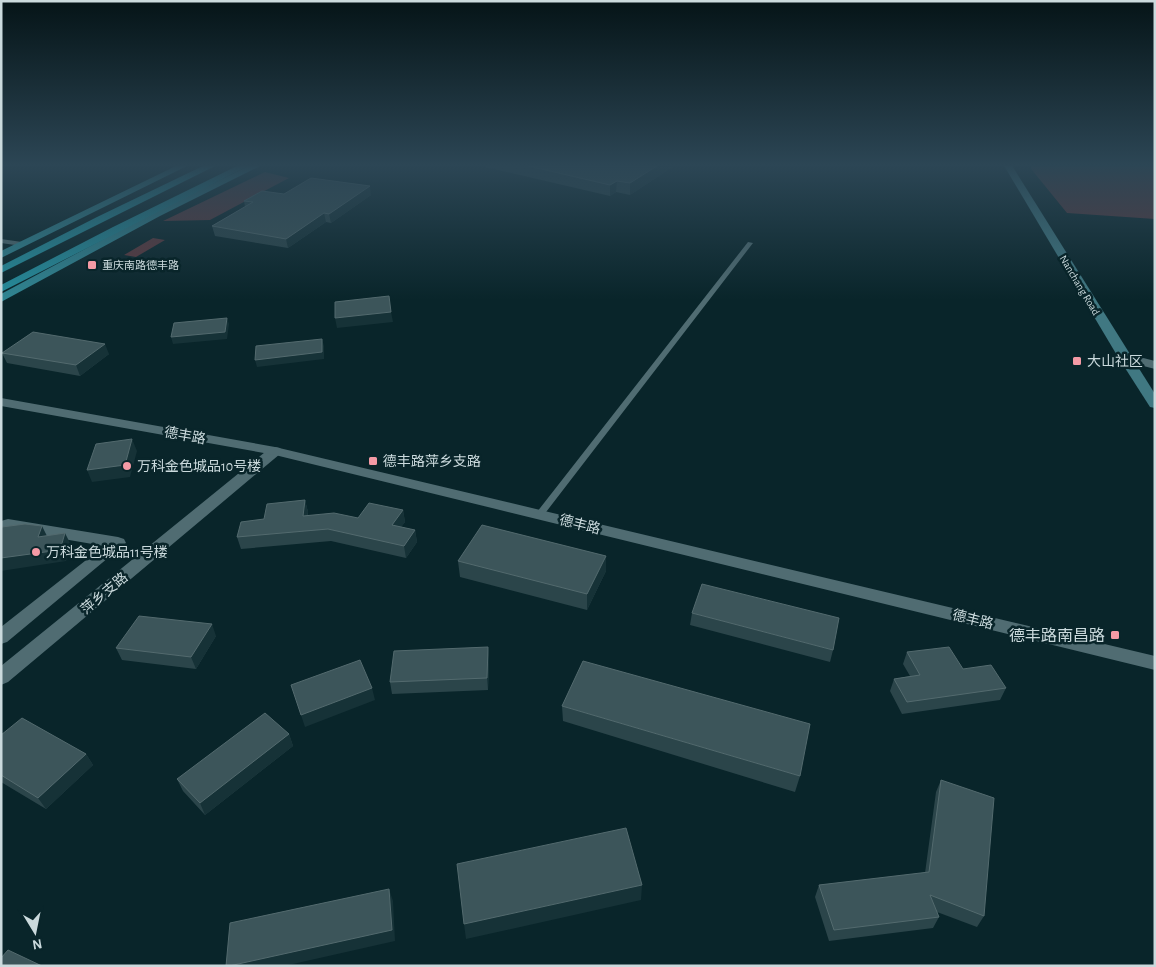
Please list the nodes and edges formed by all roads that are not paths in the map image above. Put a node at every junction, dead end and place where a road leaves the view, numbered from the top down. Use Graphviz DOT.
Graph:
graph roads {
  1 [pos="94,209"];
  2 [pos="106,209"];
  3 [pos="120,209"];
  4 [pos="139,209"];
  5 [pos="156,209"];
  6 [pos="167,209"];
  7 [pos="1034,209"];
  8 [pos="1,241"];
  9 [pos="750,243"];
  10 [pos="22,244"];
  11 [pos="1,255"];
  12 [pos="1,262"];
  13 [pos="1,270"];
  14 [pos="1,282"];
  15 [pos="1,289"];
  16 [pos="1,299"];
  17 [pos="1124,357"];
  18 [pos="1155,365"];
  19 [pos="1,402"];
  20 [pos="1155,404"];
  21 [pos="275,451"];
  22 [pos="540,514"];
  23 [pos="1,529"];
  24 [pos="1,637"];
  25 [pos="1155,663"];
  26 [pos="1,677"];
  1 -- 10 [label="main road"];
  2 -- 12 [label="highway"];
  3 -- 13 [label="highway"];
  4 -- 14 [label="highway"];
  5 -- 15 [label="highway"];
  6 -- 16 [label="main road"];
  7 -- 17 [label="main road, Nanchang Road"];
  8 -- 10 [label="lane"];
  9 -- 22 [label="lane"];
  10 -- 11 [label="main road"];
  17 -- 18 [label="street"];
  17 -- 20 [label="main road, Nanchang Road"];
  19 -- 21 [label="street, 德丰路"];
  21 -- 22 [label="street, 德丰路"];
  21 -- 26 [label="street, 萍乡支路"];
  22 -- 25 [label="street, 德丰路"];
  23 -- 24 [label="street"];
}
